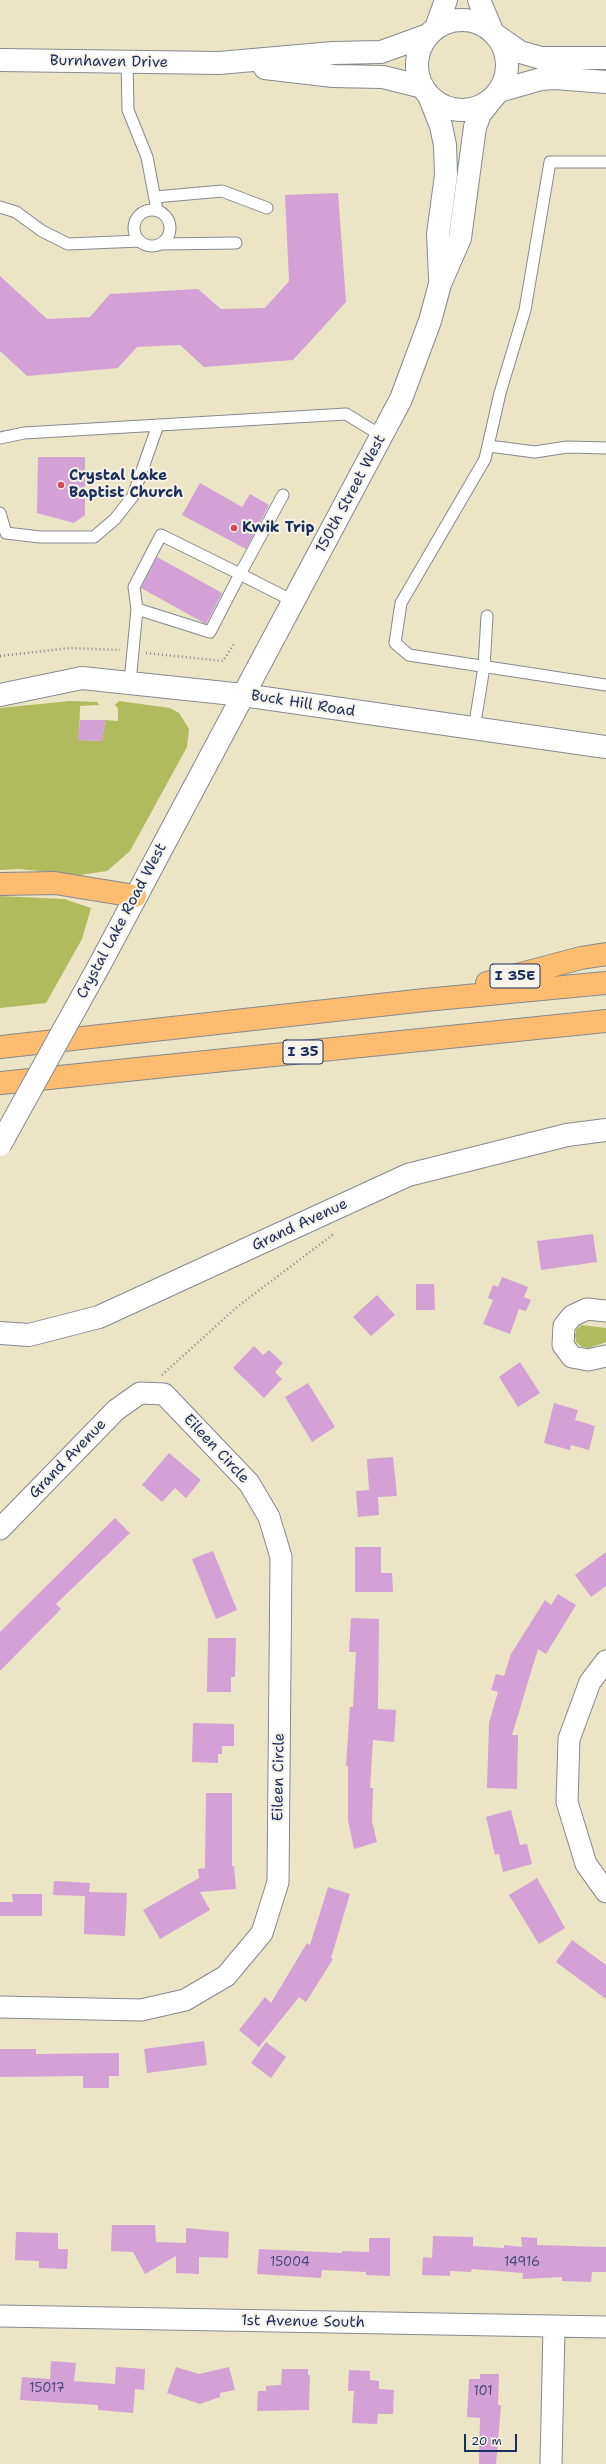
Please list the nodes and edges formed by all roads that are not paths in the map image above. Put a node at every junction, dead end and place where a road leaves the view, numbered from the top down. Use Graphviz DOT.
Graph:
graph roads {
  1 [pos="446,0"];
  2 [pos="479,0"];
  3 [pos="432,31"];
  4 [pos="495,34"];
  5 [pos="606,58"];
  6 [pos="0,60"];
  7 [pos="127,62"];
  8 [pos="219,63"];
  9 [pos="606,82"];
  10 [pos="427,93"];
  11 [pos="495,95"];
  12 [pos="606,162"];
  13 [pos="155,197"];
  14 [pos="0,207"];
  15 [pos="268,208"];
  16 [pos="158,210"];
  17 [pos="140,241"];
  18 [pos="236,243"];
  19 [pos="162,244"];
  20 [pos="440,284"];
  21 [pos="158,426"];
  22 [pos="382,436"];
  23 [pos="0,438"];
  24 [pos="489,446"];
  25 [pos="606,448"];
  26 [pos="283,495"];
  27 [pos="0,513"];
  28 [pos="240,574"];
  29 [pos="293,601"];
  30 [pos="137,609"];
  31 [pos="487,616"];
  32 [pos="484,667"];
  33 [pos="130,682"];
  34 [pos="606,685"];
  35 [pos="0,695"];
  36 [pos="243,695"];
  37 [pos="474,729"];
  38 [pos="606,748"];
  39 [pos="0,884"];
  40 [pos="135,896"];
  41 [pos="606,954"];
  42 [pos="606,982"];
  43 [pos="425,1000"];
  44 [pos="606,1021"];
  45 [pos="0,1047"];
  46 [pos="0,1083"];
  47 [pos="606,1130"];
  48 [pos="0,1145"];
  49 [pos="606,1312"];
  50 [pos="0,1333"];
  51 [pos="606,1356"];
  52 [pos="145,1393"];
  53 [pos="0,1529"];
  54 [pos="606,1661"];
  55 [pos="606,1892"];
  56 [pos="0,2007"];
  57 [pos="0,2316"];
  58 [pos="606,2327"];
  59 [pos="554,2328"];
  60 [pos="551,2464"];
  1 -- 3 [label="street"];
  2 -- 4 [label="street"];
  3 -- 4 [label="street"];
  3 -- 8 [label="street, Burnhaven Drive"];
  3 -- 10 [label="street"];
  4 -- 5 [label="street"];
  4 -- 11 [label="street"];
  6 -- 7 [label="street, Burnhaven Drive"];
  7 -- 8 [label="street, Burnhaven Drive"];
  7 -- 13 [label="lane"];
  8 -- 10 [label="street, Burnhaven Drive"];
  9 -- 11 [label="street"];
  10 -- 11 [label="street"];
  10 -- 20 [label="street, 150th Street West"];
  11 -- 20 [label="street, 150th Street West"];
  12 -- 24 [label="lane"];
  13 -- 15 [label="lane"];
  13 -- 16 [label="lane"];
  14 -- 17 [label="lane"];
  16 -- 17 [label="lane"];
  16 -- 19 [label="lane"];
  17 -- 19 [label="lane"];
  18 -- 19 [label="lane"];
  20 -- 22 [label="street, 150th Street West"];
  21 -- 22 [label="lane"];
  21 -- 23 [label="lane"];
  21 -- 27 [label="lane"];
  22 -- 29 [label="street, 150th Street West"];
  24 -- 25 [label="lane"];
  24 -- 32 [label="lane"];
  26 -- 28 [label="lane"];
  28 -- 29 [label="lane"];
  28 -- 30 [label="lane"];
  28 -- 30 [label="lane"];
  29 -- 36 [label="street, 150th Street West"];
  30 -- 33 [label="lane"];
  31 -- 32 [label="lane"];
  32 -- 34 [label="lane"];
  32 -- 37 [label="lane"];
  33 -- 35 [label="street, Buck Hill Road"];
  33 -- 36 [label="street, Buck Hill Road"];
  36 -- 37 [label="street, Buck Hill Road"];
  36 -- 40 [label="street, Crystal Lake Road West"];
  37 -- 38 [label="street, Buck Hill Road"];
  39 -- 40 [label="highway"];
  40 -- 48 [label="street, Crystal Lake Road West, bridge"];
  41 -- 43 [label="highway, I 35E"];
  42 -- 43 [label="highway"];
  43 -- 45 [label="highway"];
  44 -- 46 [label="highway, I 35"];
  47 -- 50 [label="street, Grand Avenue"];
  49 -- 51 [label="street"];
  52 -- 53 [label="street, Grand Avenue"];
  52 -- 56 [label="street, Eileen Circle"];
  54 -- 55 [label="street"];
  57 -- 59 [label="street, 1st Avenue South"];
  58 -- 59 [label="street, 1st Avenue South"];
  59 -- 60 [label="street"];
}
